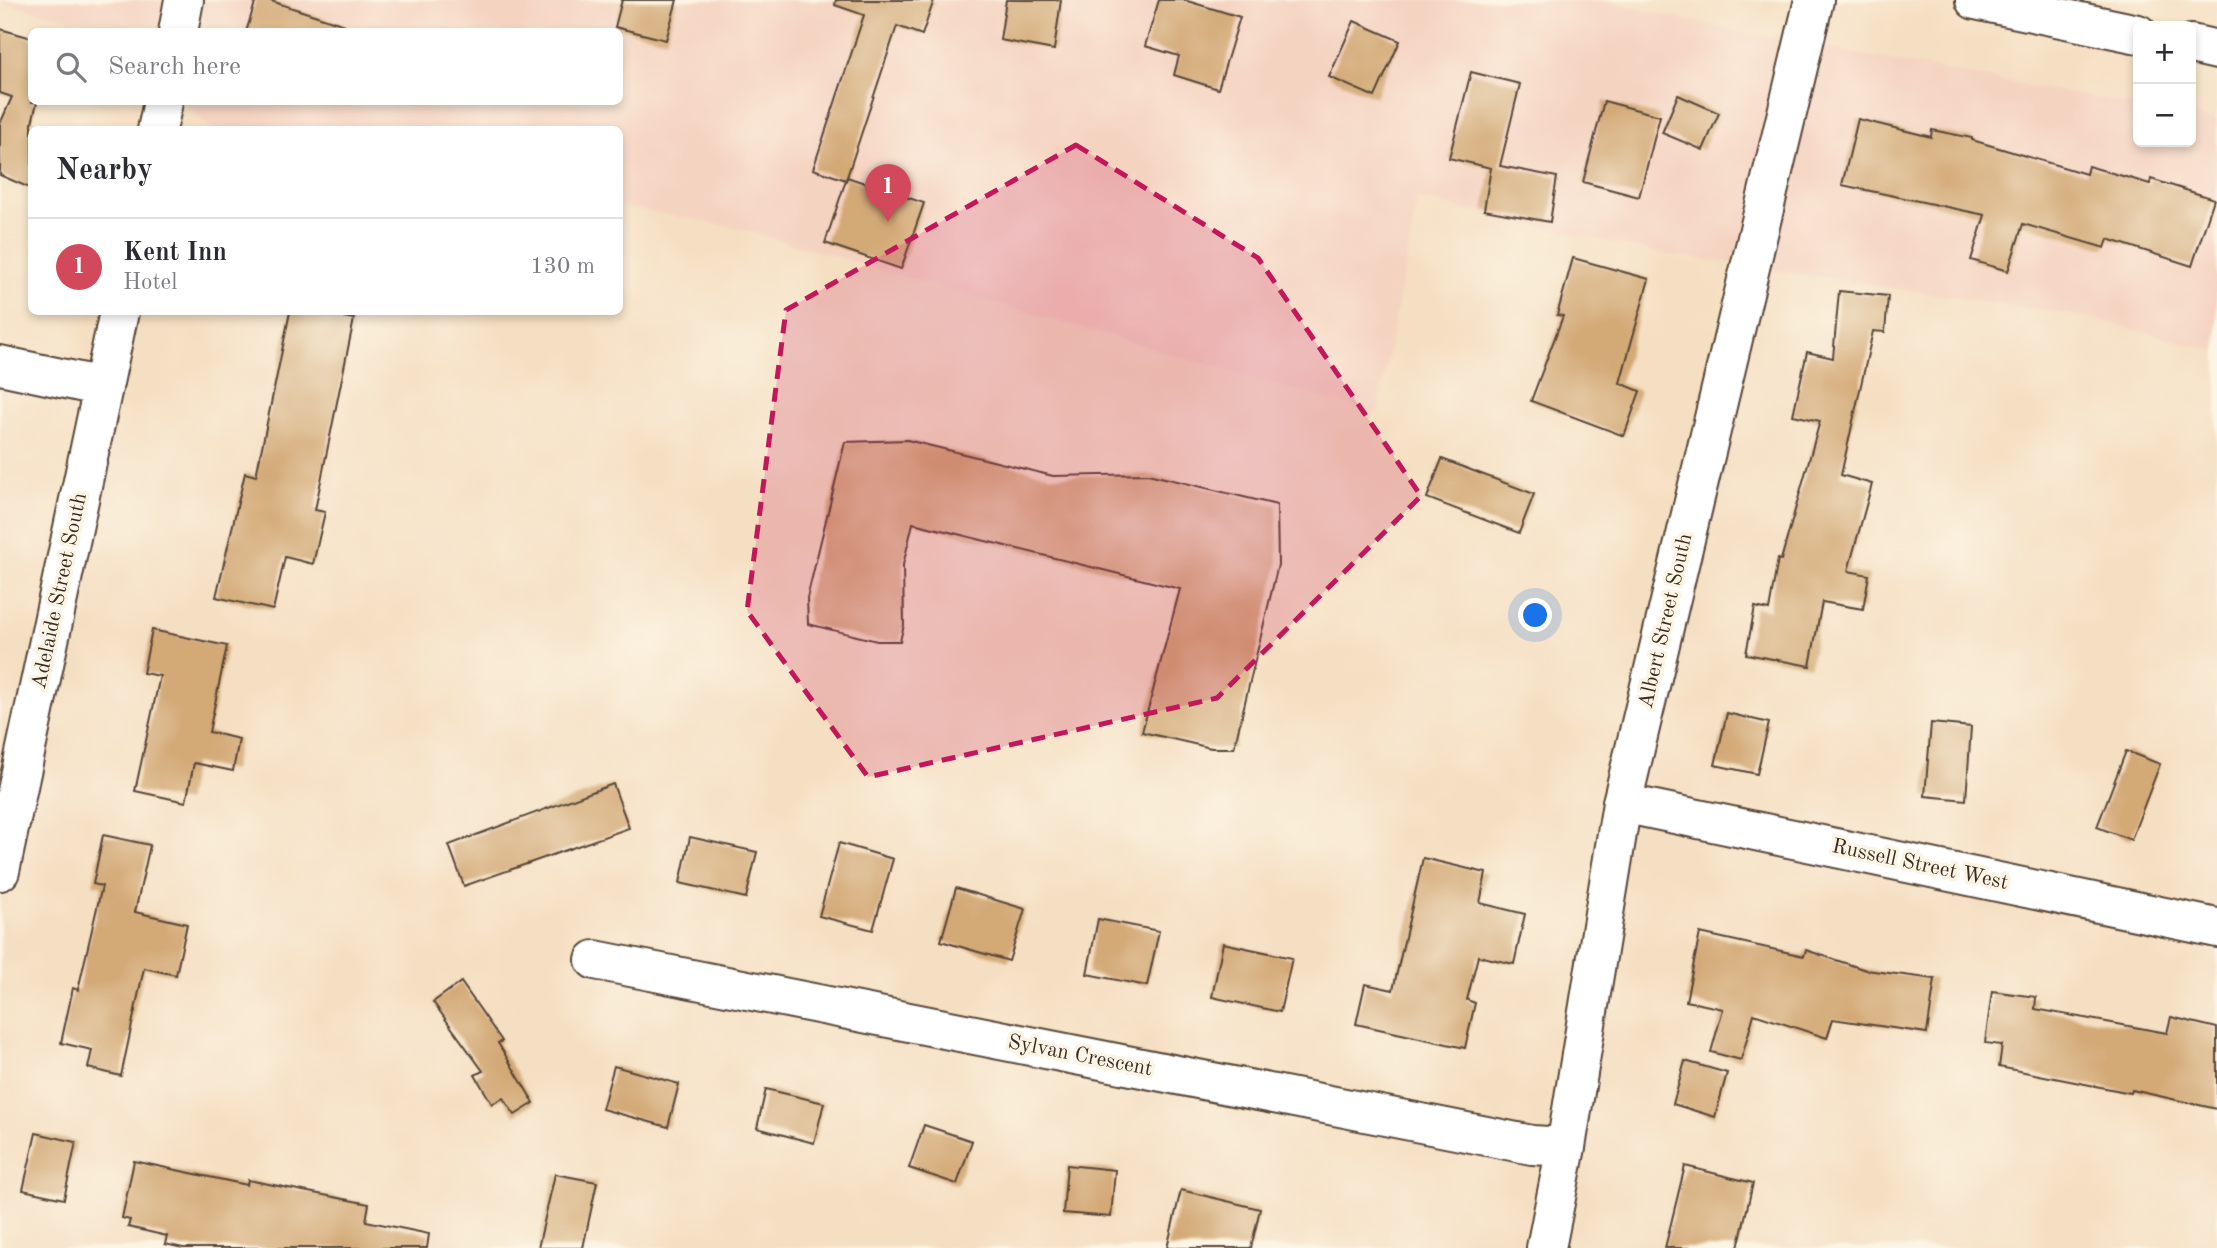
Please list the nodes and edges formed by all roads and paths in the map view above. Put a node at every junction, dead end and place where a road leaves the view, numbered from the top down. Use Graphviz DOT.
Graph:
graph roads {
  1 [pos="184,0"];
  2 [pos="1814,0"];
  3 [pos="1975,0"];
  4 [pos="179,28"];
  5 [pos="2133,33"];
  6 [pos="2196,45"];
  7 [pos="2217,50"];
  8 [pos="162,105"];
  9 [pos="158,126"];
  10 [pos="118,315"];
  11 [pos="0,365"];
  12 [pos="103,387"];
  13 [pos="1622,803"];
  14 [pos="0,871"];
  15 [pos="2217,928"];
  16 [pos="595,960"];
  17 [pos="1566,1147"];
  18 [pos="1546,1248"];
  1 -- 4 [label="street"];
  2 -- 13 [label="street, Albert Street South"];
  3 -- 5 [label="street"];
  6 -- 7 [label="street"];
  8 -- 9 [label="street"];
  10 -- 12 [label="street, Adelaide Street South"];
  11 -- 12 [label="street"];
  12 -- 14 [label="street, Adelaide Street South"];
  13 -- 15 [label="street, Russell Street West"];
  13 -- 17 [label="street, Albert Street South"];
  16 -- 17 [label="street, Sylvan Crescent"];
  17 -- 18 [label="street, Albert Street South"];
}
